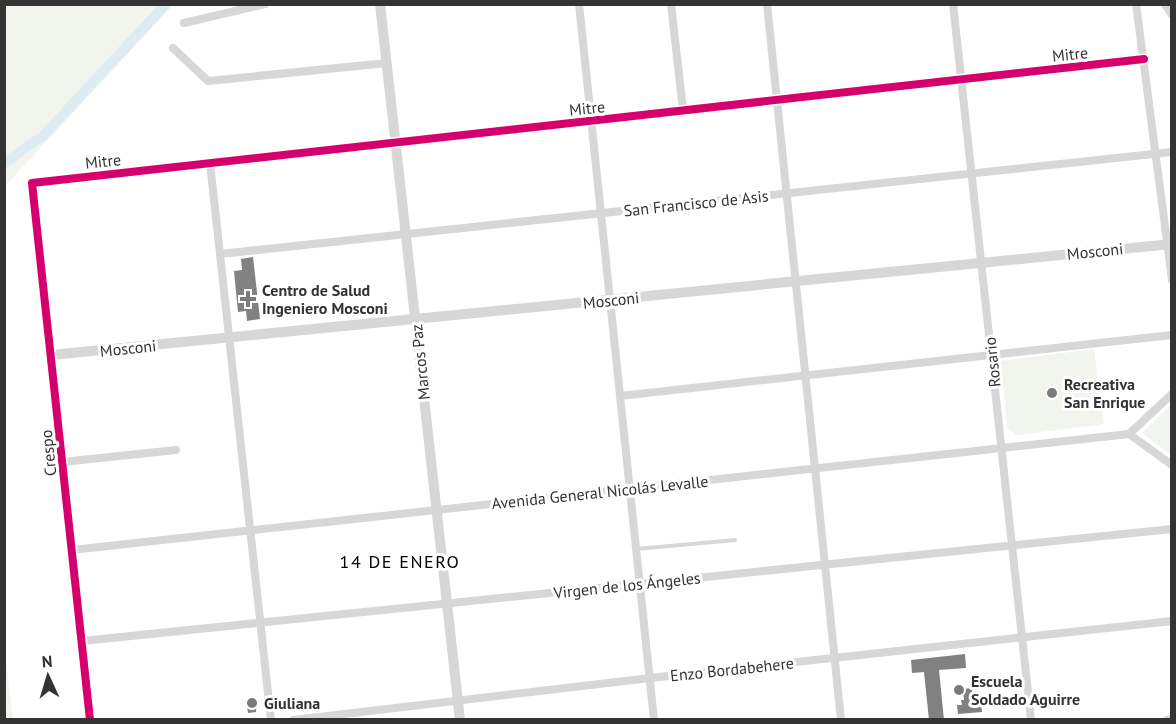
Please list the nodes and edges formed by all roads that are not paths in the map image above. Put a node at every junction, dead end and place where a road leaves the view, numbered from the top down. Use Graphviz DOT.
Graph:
graph roads {
  1 [pos="265,4"];
  2 [pos="380,4"];
  3 [pos="579,4"];
  4 [pos="670,4"];
  5 [pos="766,4"];
  6 [pos="953,4"];
  7 [pos="1136,4"];
  8 [pos="1165,4"];
  9 [pos="1172,15"];
  10 [pos="184,23"];
  11 [pos="173,48"];
  12 [pos="1144,59"];
  13 [pos="387,63"];
  14 [pos="961,80"];
  15 [pos="777,100"];
  16 [pos="683,110"];
  17 [pos="591,121"];
  18 [pos="396,142"];
  19 [pos="1172,152"];
  20 [pos="1156,154"];
  21 [pos="210,163"];
  22 [pos="971,174"];
  23 [pos="32,183"];
  24 [pos="786,193"];
  25 [pos="600,213"];
  26 [pos="406,234"];
  27 [pos="1169,244"];
  28 [pos="220,254"];
  29 [pos="981,263"];
  30 [pos="1172,280"];
  31 [pos="795,281"];
  32 [pos="609,300"];
  33 [pos="415,319"];
  34 [pos="1172,335"];
  35 [pos="230,338"];
  36 [pos="51,355"];
  37 [pos="991,355"];
  38 [pos="805,375"];
  39 [pos="1172,394"];
  40 [pos="620,396"];
  41 [pos="1129,434"];
  42 [pos="1001,448"];
  43 [pos="176,450"];
  44 [pos="62,462"];
  45 [pos="1172,465"];
  46 [pos="815,469"];
  47 [pos="629,489"];
  48 [pos="437,510"];
  49 [pos="1172,529"];
  50 [pos="250,531"];
  51 [pos="735,540"];
  52 [pos="1012,546"];
  53 [pos="635,549"];
  54 [pos="72,550"];
  55 [pos="825,565"];
  56 [pos="639,584"];
  57 [pos="447,604"];
  58 [pos="1172,621"];
  59 [pos="261,623"];
  60 [pos="1022,637"];
  61 [pos="82,641"];
  62 [pos="834,658"];
  63 [pos="650,678"];
  64 [pos="458,701"];
  65 [pos="1172,719"];
  66 [pos="90,720"];
  67 [pos="271,720"];
  68 [pos="293,720"];
  69 [pos="460,720"];
  70 [pos="654,720"];
  71 [pos="841,720"];
  72 [pos="1031,720"];
  73 [pos="1167,720"];
  1 -- 10 [label="street"];
  2 -- 13 [label="street, Marcos Paz"];
  3 -- 17 [label="street"];
  4 -- 16 [label="street"];
  5 -- 15 [label="street"];
  6 -- 14 [label="street, Rosario"];
  7 -- 12 [label="street"];
  8 -- 9 [label="street"];
  11 -- 13 [label="street"];
  12 -- 14 [label="street, Mitre"];
  12 -- 20 [label="street"];
  13 -- 18 [label="street, Marcos Paz"];
  14 -- 15 [label="street, Mitre"];
  14 -- 22 [label="street, Rosario"];
  15 -- 16 [label="street, Mitre"];
  15 -- 24 [label="street"];
  16 -- 17 [label="street, Mitre"];
  17 -- 18 [label="street, Mitre"];
  17 -- 25 [label="street"];
  18 -- 21 [label="street, Mitre"];
  18 -- 26 [label="street, Marcos Paz"];
  19 -- 20 [label="street, San Francisco de Asis"];
  20 -- 22 [label="street, San Francisco de Asis"];
  20 -- 27 [label="street"];
  21 -- 23 [label="street, Mitre"];
  21 -- 28 [label="street"];
  22 -- 24 [label="street, San Francisco de Asis"];
  22 -- 29 [label="street, Rosario"];
  23 -- 36 [label="street, Crespo"];
  24 -- 25 [label="street, San Francisco de Asis"];
  24 -- 31 [label="street"];
  25 -- 26 [label="street, San Francisco de Asis"];
  25 -- 32 [label="street"];
  26 -- 28 [label="street, San Francisco de Asis"];
  26 -- 33 [label="street, Marcos Paz"];
  27 -- 29 [label="street, Mosconi"];
  27 -- 30 [label="street"];
  28 -- 35 [label="street"];
  29 -- 31 [label="street, Mosconi"];
  29 -- 37 [label="street, Rosario"];
  31 -- 32 [label="street, Mosconi"];
  31 -- 38 [label="street"];
  32 -- 33 [label="street, Mosconi"];
  32 -- 40 [label="street"];
  33 -- 35 [label="street, Mosconi"];
  33 -- 48 [label="street, Marcos Paz"];
  34 -- 37 [label="street"];
  35 -- 36 [label="street, Mosconi"];
  35 -- 50 [label="street"];
  36 -- 44 [label="street, Crespo"];
  37 -- 38 [label="street"];
  37 -- 42 [label="street, Rosario"];
  38 -- 40 [label="street"];
  38 -- 46 [label="street"];
  39 -- 41 [label="street"];
  40 -- 47 [label="street"];
  41 -- 42 [label="street, Avenida General Nicolás Levalle"];
  41 -- 45 [label="street"];
  42 -- 46 [label="street, Avenida General Nicolás Levalle"];
  42 -- 52 [label="street, Rosario"];
  43 -- 44 [label="street"];
  44 -- 54 [label="street, Crespo"];
  46 -- 47 [label="street, Avenida General Nicolás Levalle"];
  46 -- 55 [label="street"];
  47 -- 48 [label="street, Avenida General Nicolás Levalle"];
  47 -- 53 [label="street"];
  48 -- 50 [label="street, Avenida General Nicolás Levalle"];
  48 -- 57 [label="street, Marcos Paz"];
  49 -- 52 [label="street, Virgen de los Ángeles"];
  50 -- 54 [label="street, Avenida General Nicolás Levalle"];
  50 -- 59 [label="street"];
  51 -- 53 [label="lane"];
  52 -- 55 [label="street, Virgen de los Ángeles"];
  52 -- 60 [label="street, Rosario"];
  53 -- 56 [label="street"];
  54 -- 61 [label="street, Crespo"];
  55 -- 56 [label="street, Virgen de los Ángeles"];
  55 -- 62 [label="street"];
  56 -- 57 [label="street, Virgen de los Ángeles"];
  56 -- 63 [label="street"];
  57 -- 59 [label="street, Virgen de los Ángeles"];
  57 -- 64 [label="street, Marcos Paz"];
  58 -- 60 [label="street, Enzo Bordabehere"];
  59 -- 61 [label="street, Virgen de los Ángeles"];
  59 -- 67 [label="street"];
  60 -- 62 [label="street, Enzo Bordabehere"];
  60 -- 72 [label="street, Rosario"];
  61 -- 66 [label="street, Crespo"];
  62 -- 63 [label="street, Enzo Bordabehere"];
  62 -- 71 [label="street"];
  63 -- 64 [label="street, Enzo Bordabehere"];
  63 -- 70 [label="street"];
  64 -- 68 [label="street, Enzo Bordabehere"];
  64 -- 69 [label="street, Marcos Paz"];
  65 -- 73 [label="street"];
}
